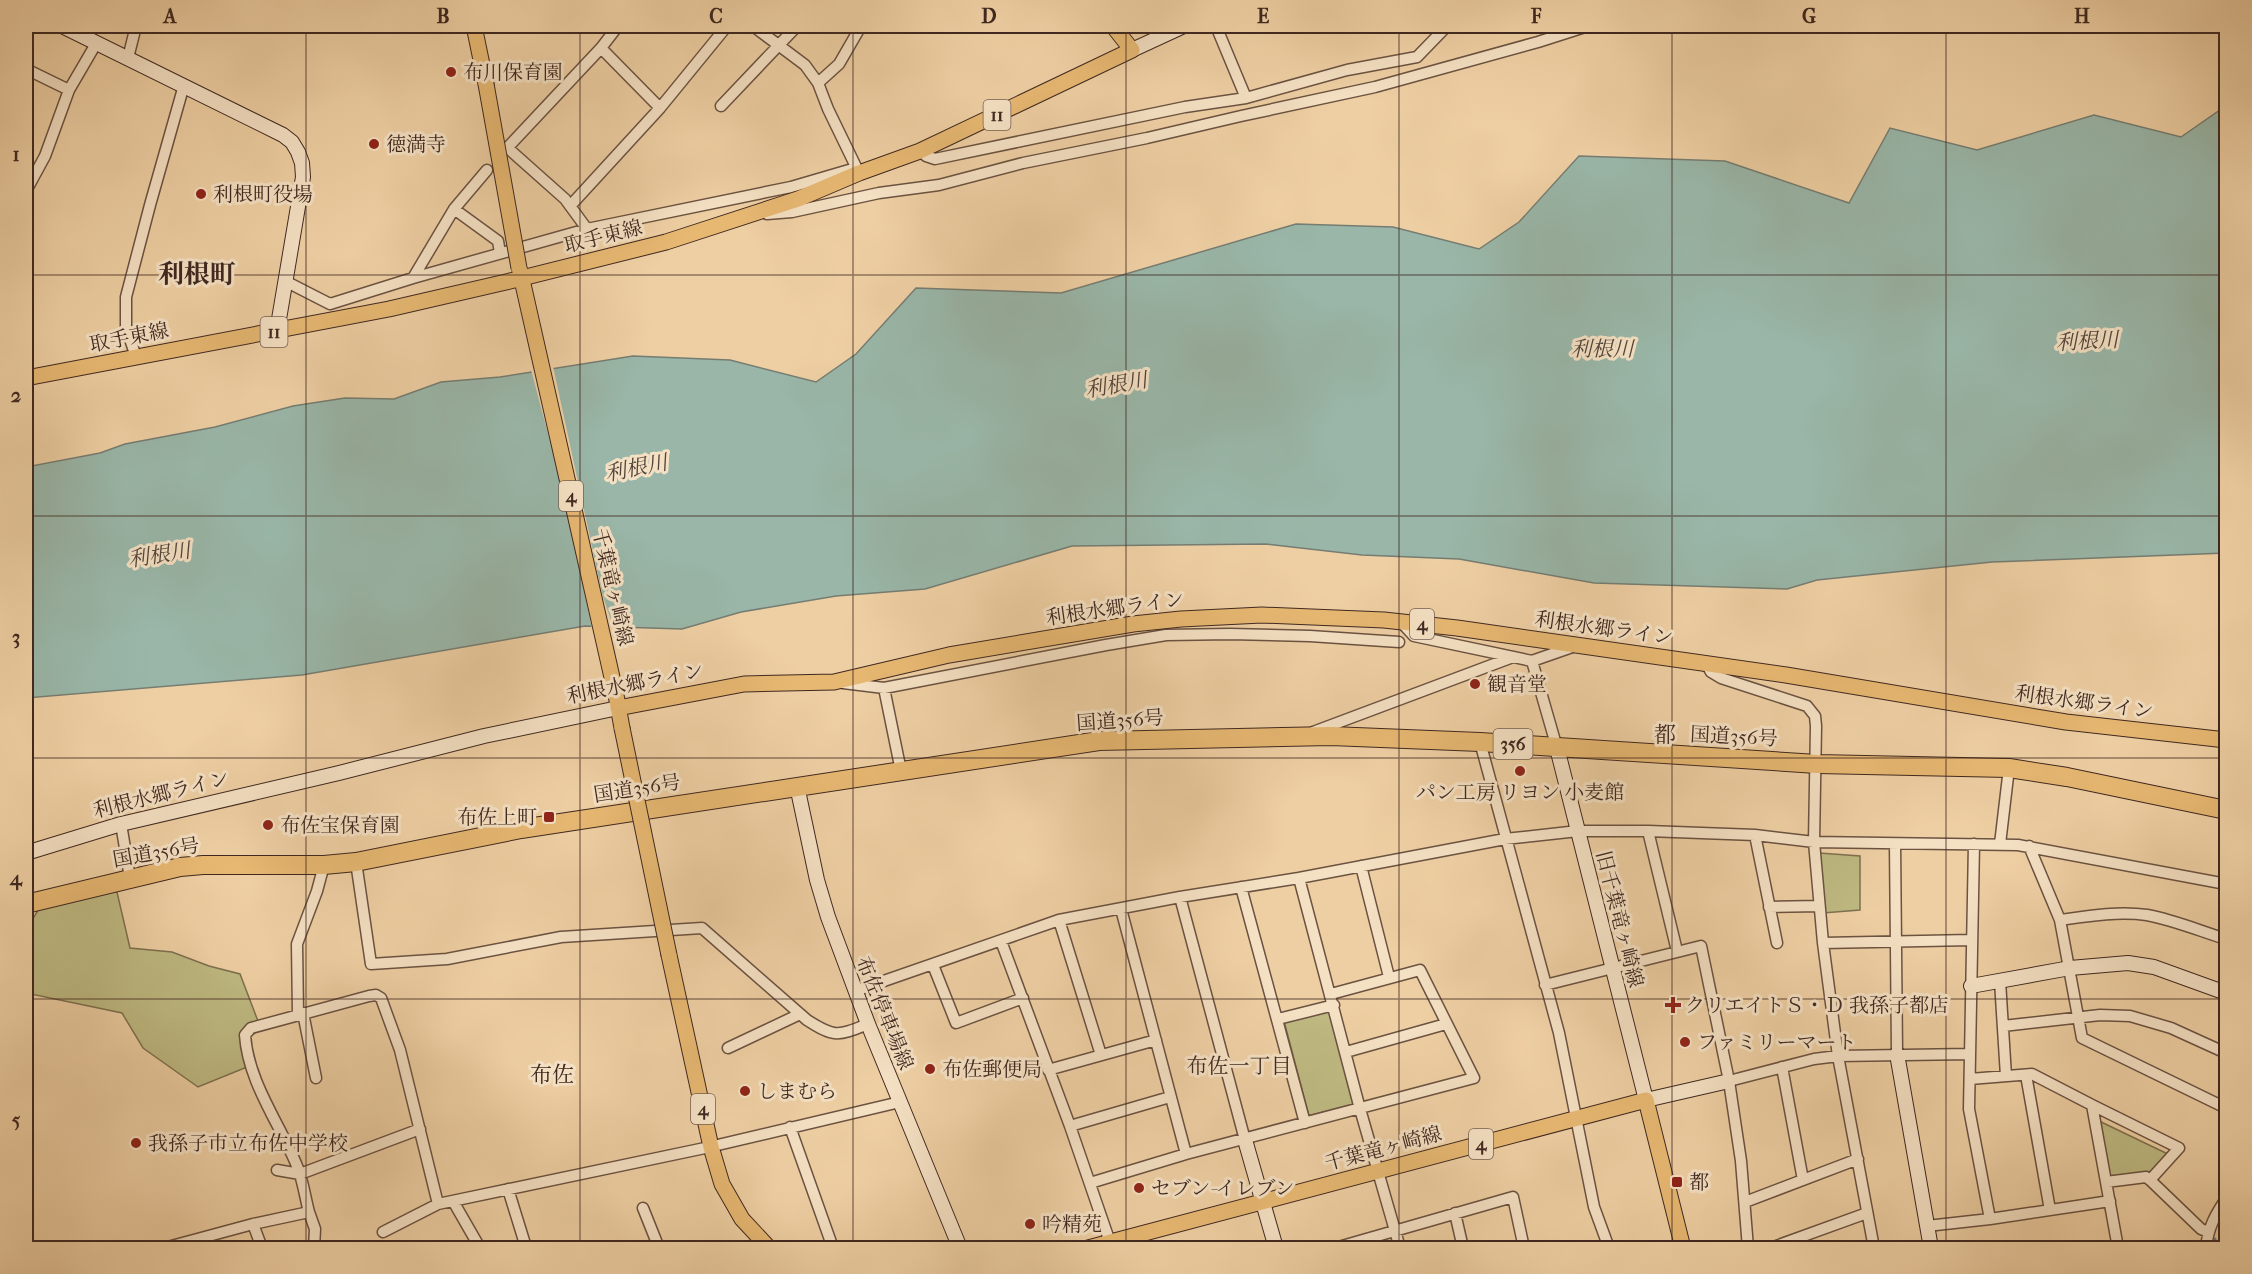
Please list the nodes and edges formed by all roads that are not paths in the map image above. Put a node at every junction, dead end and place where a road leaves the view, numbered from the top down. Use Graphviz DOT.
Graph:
graph roads {
  1 [pos="63,26"];
  2 [pos="136,26"];
  3 [pos="474,26"];
  4 [pos="618,26"];
  5 [pos="727,26"];
  6 [pos="753,26"];
  7 [pos="797,26"];
  8 [pos="861,26"];
  9 [pos="1113,26"];
  10 [pos="1184,26"];
  11 [pos="1216,26"];
  12 [pos="1447,26"];
  13 [pos="1588,26"];
  14 [pos="97,42"];
  15 [pos="780,45"];
  16 [pos="601,48"];
  17 [pos="1132,50"];
  18 [pos="128,58"];
  19 [pos="26,72"];
  20 [pos="818,83"];
  21 [pos="184,85"];
  22 [pos="69,90"];
  23 [pos="1246,98"];
  24 [pos="721,106"];
  25 [pos="660,108"];
  26 [pos="920,151"];
  27 [pos="487,170"];
  28 [pos="859,173"];
  29 [pos="26,191"];
  30 [pos="571,206"];
  31 [pos="454,209"];
  32 [pos="751,215"];
  33 [pos="587,229"];
  34 [pos="500,253"];
  35 [pos="520,273"];
  36 [pos="414,278"];
  37 [pos="285,281"];
  38 [pos="277,331"];
  39 [pos="136,357"];
  40 [pos="26,378"];
  41 [pos="1401,622"];
  42 [pos="1400,642"];
  43 [pos="1579,645"];
  44 [pos="1513,657"];
  45 [pos="1532,661"];
  46 [pos="1706,663"];
  47 [pos="909,664"];
  48 [pos="834,682"];
  49 [pos="884,688"];
  50 [pos="617,701"];
  51 [pos="1304,736"];
  52 [pos="2226,740"];
  53 [pos="1480,742"];
  54 [pos="1557,748"];
  55 [pos="1817,764"];
  56 [pos="2009,768"];
  57 [pos="901,771"];
  58 [pos="797,786"];
  59 [pos="2226,810"];
  60 [pos="121,824"];
  61 [pos="1578,831"];
  62 [pos="1648,831"];
  63 [pos="1755,836"];
  64 [pos="1505,839"];
  65 [pos="1814,842"];
  66 [pos="1895,844"];
  67 [pos="1974,844"];
  68 [pos="2000,844"];
  69 [pos="2028,846"];
  70 [pos="26,853"];
  71 [pos="356,862"];
  72 [pos="324,865"];
  73 [pos="1360,866"];
  74 [pos="130,878"];
  75 [pos="1299,878"];
  76 [pos="2226,884"];
  77 [pos="1241,887"];
  78 [pos="1180,897"];
  79 [pos="26,904"];
  80 [pos="1819,906"];
  81 [pos="1769,907"];
  82 [pos="1121,909"];
  83 [pos="1059,920"];
  84 [pos="2060,920"];
  85 [pos="2226,939"];
  86 [pos="1971,940"];
  87 [pos="1001,941"];
  88 [pos="1897,941"];
  89 [pos="1777,943"];
  90 [pos="1823,943"];
  91 [pos="1677,951"];
  92 [pos="933,965"];
  93 [pos="1612,967"];
  94 [pos="2070,968"];
  95 [pos="1389,977"];
  96 [pos="2000,981"];
  97 [pos="1545,985"];
  98 [pos="1971,986"];
  99 [pos="855,991"];
  100 [pos="2226,993"];
  101 [pos="1023,998"];
  102 [pos="1332,1000"];
  103 [pos="301,1014"];
  104 [pos="800,1014"];
  105 [pos="2079,1018"];
  106 [pos="1278,1019"];
  107 [pos="868,1024"];
  108 [pos="1446,1024"];
  109 [pos="2003,1026"];
  110 [pos="1156,1040"];
  111 [pos="728,1048"];
  112 [pos="1346,1052"];
  113 [pos="2226,1053"];
  114 [pos="1897,1054"];
  115 [pos="1970,1054"];
  116 [pos="1101,1055"];
  117 [pos="1838,1056"];
  118 [pos="1782,1067"];
  119 [pos="1048,1070"];
  120 [pos="2026,1075"];
  121 [pos="2006,1076"];
  122 [pos="316,1078"];
  123 [pos="1970,1080"];
  124 [pos="1729,1081"];
  125 [pos="1170,1097"];
  126 [pos="1646,1101"];
  127 [pos="900,1102"];
  128 [pos="2092,1105"];
  129 [pos="2226,1108"];
  130 [pos="1360,1109"];
  131 [pos="1578,1119"];
  132 [pos="1305,1123"];
  133 [pos="1070,1125"];
  134 [pos="789,1127"];
  135 [pos="420,1129"];
  136 [pos="1245,1140"];
  137 [pos="711,1147"];
  138 [pos="1186,1154"];
  139 [pos="1858,1159"];
  140 [pos="277,1170"];
  141 [pos="1379,1171"];
  142 [pos="300,1174"];
  143 [pos="1803,1180"];
  144 [pos="2150,1180"];
  145 [pos="2106,1182"];
  146 [pos="1089,1183"];
  147 [pos="508,1189"];
  148 [pos="2226,1199"];
  149 [pos="453,1201"];
  150 [pos="1262,1202"];
  151 [pos="1745,1202"];
  152 [pos="2110,1202"];
  153 [pos="438,1204"];
  154 [pos="643,1208"];
  155 [pos="2050,1210"];
  156 [pos="309,1212"];
  157 [pos="1455,1213"];
  158 [pos="1867,1213"];
  159 [pos="1990,1219"];
  160 [pos="253,1224"];
  161 [pos="1927,1226"];
  162 [pos="383,1232"];
  163 [pos="1396,1232"];
  164 [pos="2208,1232"];
  165 [pos="1111,1246"];
  166 [pos="1774,1247"];
  167 [pos="168,1248"];
  168 [pos="262,1248"];
  169 [pos="314,1248"];
  170 [pos="480,1248"];
  171 [pos="513,1248"];
  172 [pos="659,1248"];
  173 [pos="768,1248"];
  174 [pos="833,1248"];
  175 [pos="960,1248"];
  176 [pos="1088,1248"];
  177 [pos="1276,1248"];
  178 [pos="1336,1248"];
  179 [pos="1400,1248"];
  180 [pos="1463,1248"];
  181 [pos="1524,1248"];
  182 [pos="1609,1248"];
  183 [pos="1683,1248"];
  184 [pos="1748,1248"];
  185 [pos="1874,1248"];
  186 [pos="1931,1248"];
  187 [pos="2118,1248"];
  188 [pos="2206,1248"];
  1 -- 14 [label="street"];
  2 -- 18 [label="street"];
  3 -- 35 [label="main road, 千葉竜ヶ崎線 / 4, bridge"];
  4 -- 16 [label="street"];
  5 -- 25 [label="street"];
  6 -- 15 [label="street"];
  7 -- 15 [label="street"];
  8 -- 20 [label="street"];
  9 -- 17 [label="main road"];
  10 -- 17 [label="street"];
  11 -- 23 [label="street"];
  12 -- 23 [label="street"];
  13 -- 32 [label="street"];
  14 -- 18 [label="street"];
  14 -- 22 [label="street"];
  15 -- 20 [label="street"];
  15 -- 24 [label="street"];
  16 -- 25 [label="street"];
  16 -- 30 [label="street"];
  17 -- 26 [label="main road, 取手東線 / 11"];
  18 -- 21 [label="street"];
  19 -- 22 [label="street"];
  20 -- 28 [label="street"];
  21 -- 37 [label="street"];
  21 -- 39 [label="street"];
  22 -- 29 [label="street"];
  23 -- 26 [label="street"];
  25 -- 30 [label="street"];
  26 -- 28 [label="main road, 取手東線 / 11"];
  27 -- 31 [label="street"];
  28 -- 32 [label="main road, 取手東線 / 11"];
  28 -- 33 [label="street"];
  30 -- 33 [label="street"];
  31 -- 34 [label="street"];
  31 -- 36 [label="street"];
  32 -- 35 [label="main road, 取手東線 / 11"];
  33 -- 34 [label="street"];
  34 -- 36 [label="street"];
  35 -- 38 [label="main road, 取手東線 / 11"];
  35 -- 50 [label="main road, 千葉竜ヶ崎線 / 4"];
  36 -- 37 [label="street"];
  37 -- 38 [label="street"];
  38 -- 39 [label="main road, 取手東線 / 11"];
  39 -- 40 [label="main road, 取手東線 / 11"];
  41 -- 43 [label="main road, 利根水郷ライン / 4"];
  41 -- 44 [label="street"];
  41 -- 47 [label="main road, 利根水郷ライン / 4"];
  42 -- 49 [label="street"];
  43 -- 45 [label="street"];
  43 -- 46 [label="main road, 利根水郷ライン / 4"];
  44 -- 45 [label="street"];
  44 -- 51 [label="street"];
  45 -- 54 [label="street"];
  46 -- 52 [label="main road, 利根水郷ライン / 4"];
  46 -- 55 [label="street"];
  47 -- 48 [label="main road, 利根水郷ライン / 4"];
  47 -- 49 [label="street"];
  48 -- 49 [label="street"];
  48 -- 50 [label="main road, 利根水郷ライン / 4"];
  49 -- 57 [label="street"];
  50 -- 60 [label="street, 利根水郷ライン"];
  50 -- 137 [label="main road, 千葉竜ヶ崎線 / 4, bridge"];
  51 -- 53 [label="highway, 国道356号 / 356"];
  51 -- 57 [label="highway, 国道356号 / 356"];
  53 -- 54 [label="highway, 国道356号 / 356"];
  53 -- 64 [label="street"];
  54 -- 55 [label="highway, 国道356号 / 356"];
  54 -- 61 [label="street, 旧千葉竜ヶ崎線"];
  55 -- 56 [label="highway, 国道356号 / 356"];
  55 -- 65 [label="street"];
  56 -- 59 [label="highway, 国道356号 / 356"];
  56 -- 68 [label="street"];
  57 -- 58 [label="highway, 国道356号 / 356"];
  58 -- 71 [label="highway, 国道356号 / 356"];
  58 -- 99 [label="street, 布佐停車場線"];
  60 -- 70 [label="street, 利根水郷ライン"];
  60 -- 74 [label="street"];
  61 -- 62 [label="street"];
  61 -- 64 [label="street"];
  61 -- 93 [label="street, 旧千葉竜ヶ崎線"];
  62 -- 63 [label="street"];
  62 -- 91 [label="street"];
  63 -- 65 [label="street"];
  63 -- 81 [label="street"];
  64 -- 73 [label="street"];
  64 -- 97 [label="street"];
  65 -- 66 [label="street"];
  65 -- 80 [label="street"];
  66 -- 67 [label="street"];
  66 -- 88 [label="street"];
  67 -- 68 [label="street"];
  67 -- 86 [label="street"];
  68 -- 69 [label="street"];
  69 -- 76 [label="street"];
  69 -- 84 [label="street"];
  71 -- 72 [label="highway, 国道356号 / 356"];
  71 -- 104 [label="street"];
  72 -- 74 [label="highway, 国道356号 / 356"];
  72 -- 103 [label="street"];
  73 -- 75 [label="street"];
  73 -- 95 [label="street"];
  74 -- 79 [label="highway, 国道356号 / 356"];
  75 -- 77 [label="street"];
  75 -- 102 [label="street"];
  77 -- 78 [label="street"];
  77 -- 106 [label="street"];
  78 -- 82 [label="street"];
  78 -- 136 [label="street"];
  80 -- 81 [label="street"];
  80 -- 90 [label="street"];
  81 -- 89 [label="street"];
  82 -- 83 [label="street"];
  82 -- 110 [label="street"];
  83 -- 87 [label="street"];
  83 -- 116 [label="street"];
  84 -- 85 [label="street"];
  84 -- 94 [label="street"];
  86 -- 88 [label="street"];
  86 -- 98 [label="street"];
  87 -- 92 [label="street"];
  87 -- 101 [label="street"];
  88 -- 90 [label="street"];
  88 -- 114 [label="street"];
  90 -- 117 [label="street"];
  91 -- 93 [label="street"];
  91 -- 124 [label="street"];
  92 -- 99 [label="street"];
  92 -- 101 [label="street"];
  93 -- 97 [label="street"];
  93 -- 126 [label="street, 旧千葉竜ヶ崎線"];
  94 -- 96 [label="street"];
  94 -- 100 [label="street"];
  94 -- 105 [label="street"];
  95 -- 102 [label="street"];
  95 -- 108 [label="street"];
  96 -- 98 [label="street"];
  96 -- 109 [label="street"];
  97 -- 131 [label="street"];
  98 -- 115 [label="street"];
  99 -- 107 [label="street, 布佐停車場線"];
  101 -- 119 [label="street"];
  102 -- 106 [label="street"];
  102 -- 112 [label="street"];
  103 -- 122 [label="street"];
  103 -- 135 [label="street"];
  103 -- 142 [label="street"];
  104 -- 107 [label="street"];
  104 -- 111 [label="street"];
  105 -- 109 [label="street"];
  105 -- 113 [label="street"];
  105 -- 129 [label="street"];
  106 -- 132 [label="street"];
  107 -- 127 [label="street, 布佐停車場線"];
  108 -- 112 [label="street"];
  108 -- 130 [label="street"];
  109 -- 121 [label="street"];
  110 -- 116 [label="street"];
  110 -- 125 [label="street"];
  112 -- 130 [label="street"];
  114 -- 115 [label="street"];
  114 -- 117 [label="street"];
  114 -- 161 [label="street"];
  115 -- 123 [label="street"];
  116 -- 119 [label="street"];
  117 -- 118 [label="street"];
  117 -- 139 [label="street"];
  118 -- 124 [label="street"];
  118 -- 143 [label="street"];
  119 -- 133 [label="street"];
  120 -- 121 [label="street"];
  120 -- 128 [label="street"];
  120 -- 155 [label="street"];
  121 -- 123 [label="street"];
  123 -- 159 [label="street"];
  124 -- 126 [label="street"];
  124 -- 151 [label="street"];
  125 -- 133 [label="street"];
  125 -- 138 [label="street"];
  126 -- 131 [label="main road, 千葉竜ヶ崎線 / 4"];
  126 -- 183 [label="main road"];
  127 -- 134 [label="street"];
  127 -- 175 [label="street, 布佐停車場線"];
  128 -- 144 [label="street"];
  128 -- 145 [label="street"];
  130 -- 132 [label="street"];
  130 -- 141 [label="street"];
  131 -- 141 [label="main road, 千葉竜ヶ崎線 / 4"];
  131 -- 182 [label="street"];
  132 -- 136 [label="street"];
  133 -- 146 [label="street"];
  134 -- 137 [label="street"];
  134 -- 174 [label="street"];
  135 -- 142 [label="street"];
  135 -- 153 [label="street"];
  136 -- 138 [label="street"];
  136 -- 150 [label="street"];
  137 -- 147 [label="street"];
  137 -- 173 [label="main road, 千葉竜ヶ崎線 / 4"];
  138 -- 146 [label="street"];
  139 -- 143 [label="street"];
  139 -- 158 [label="street"];
  140 -- 142 [label="street"];
  141 -- 150 [label="main road, 千葉竜ヶ崎線 / 4"];
  141 -- 163 [label="street"];
  142 -- 156 [label="street"];
  143 -- 151 [label="street"];
  144 -- 145 [label="street"];
  144 -- 164 [label="street"];
  145 -- 152 [label="street"];
  146 -- 165 [label="street"];
  147 -- 149 [label="street"];
  147 -- 171 [label="street"];
  148 -- 164 [label="street"];
  149 -- 153 [label="street"];
  149 -- 170 [label="street"];
  150 -- 165 [label="main road, 千葉竜ヶ崎線 / 4"];
  150 -- 177 [label="street"];
  151 -- 184 [label="street"];
  152 -- 155 [label="street"];
  152 -- 187 [label="street"];
  153 -- 162 [label="street"];
  154 -- 172 [label="street"];
  155 -- 159 [label="street"];
  156 -- 160 [label="street"];
  156 -- 169 [label="street"];
  157 -- 163 [label="street"];
  157 -- 180 [label="street"];
  157 -- 181 [label="street"];
  158 -- 166 [label="street"];
  158 -- 185 [label="street"];
  159 -- 161 [label="street"];
  160 -- 167 [label="street"];
  160 -- 168 [label="street"];
  161 -- 186 [label="street"];
  163 -- 178 [label="street"];
  163 -- 179 [label="street"];
  164 -- 188 [label="street"];
  165 -- 176 [label="main road, 千葉竜ヶ崎線 / 4"];
}
